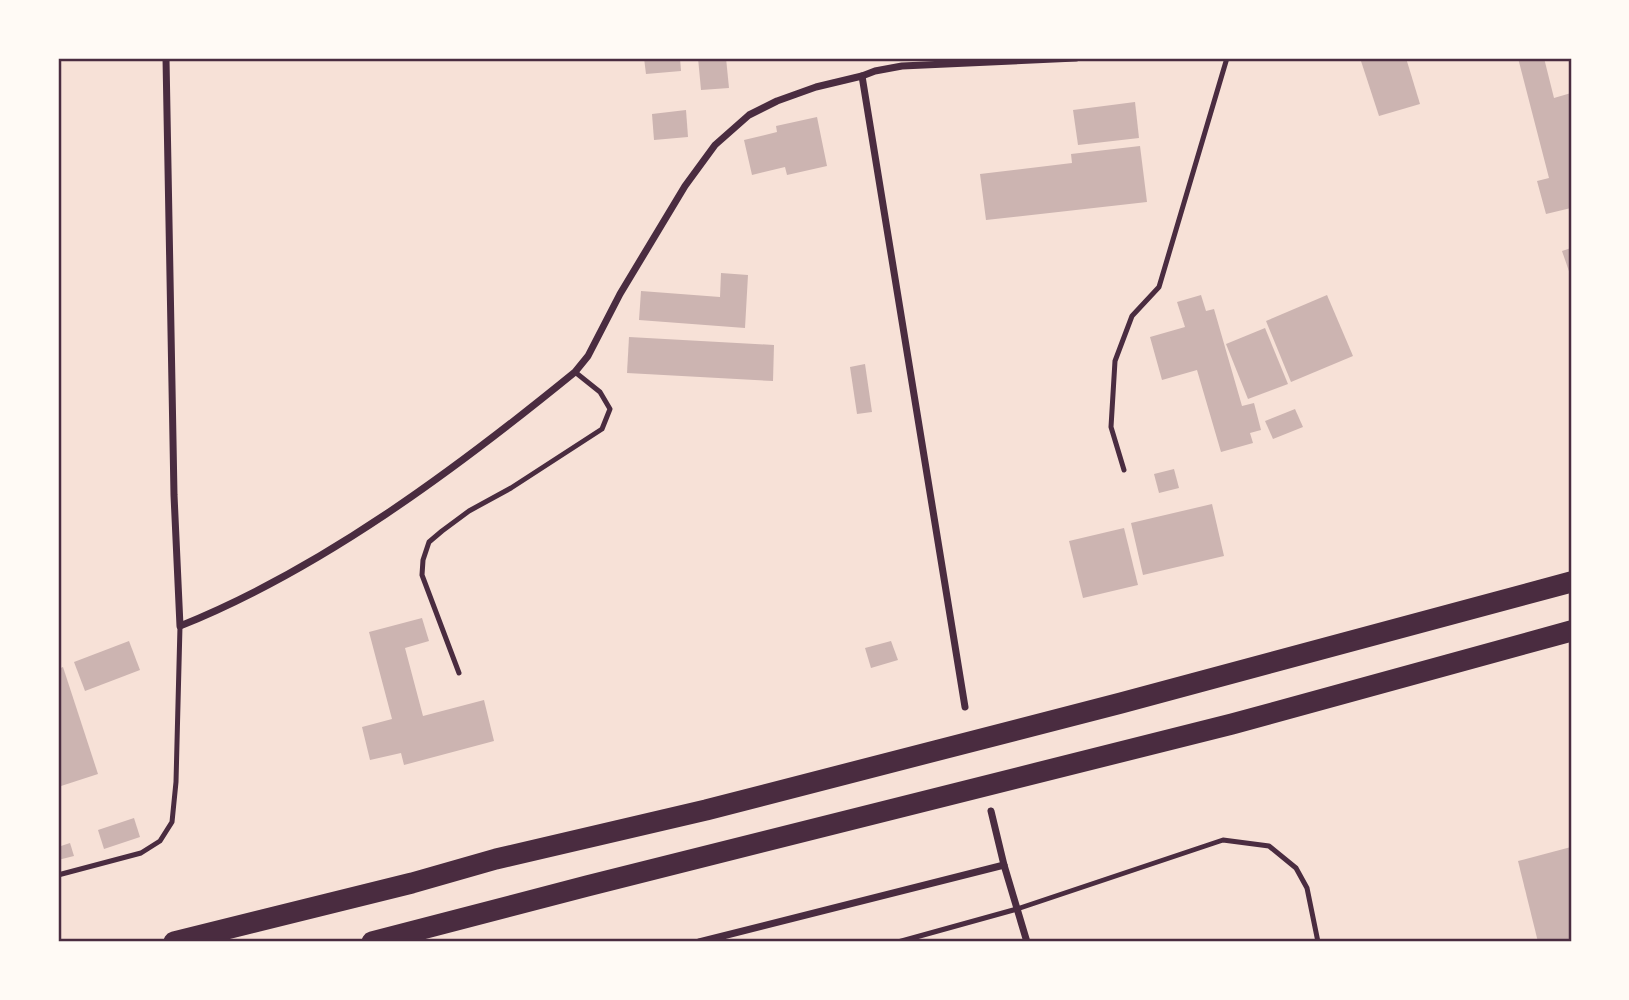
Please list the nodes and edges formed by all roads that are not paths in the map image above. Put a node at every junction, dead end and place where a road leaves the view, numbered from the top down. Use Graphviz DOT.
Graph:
graph roads {
  1 [pos="166,58"];
  2 [pos="1076,58"];
  3 [pos="1227,58"];
  4 [pos="862,76"];
  5 [pos="575,372"];
  6 [pos="1124,470"];
  7 [pos="1571,582"];
  8 [pos="180,626"];
  9 [pos="1571,631"];
  10 [pos="459,673"];
  11 [pos="965,707"];
  12 [pos="991,811"];
  13 [pos="1004,865"];
  14 [pos="58,875"];
  15 [pos="1017,909"];
  16 [pos="174,942"];
  17 [pos="372,942"];
  18 [pos="699,942"];
  19 [pos="898,942"];
  20 [pos="1027,942"];
  21 [pos="1318,942"];
  1 -- 8 [label="street"];
  2 -- 4 [label="street"];
  3 -- 6 [label="lane"];
  4 -- 5 [label="street"];
  4 -- 11 [label="street"];
  5 -- 8 [label="street"];
  5 -- 10 [label="lane"];
  7 -- 16 [label="highway"];
  8 -- 14 [label="lane"];
  9 -- 17 [label="highway"];
  12 -- 13 [label="street"];
  13 -- 15 [label="street"];
  13 -- 18 [label="street"];
  15 -- 19 [label="lane"];
  15 -- 20 [label="street"];
  15 -- 21 [label="lane"];
}
